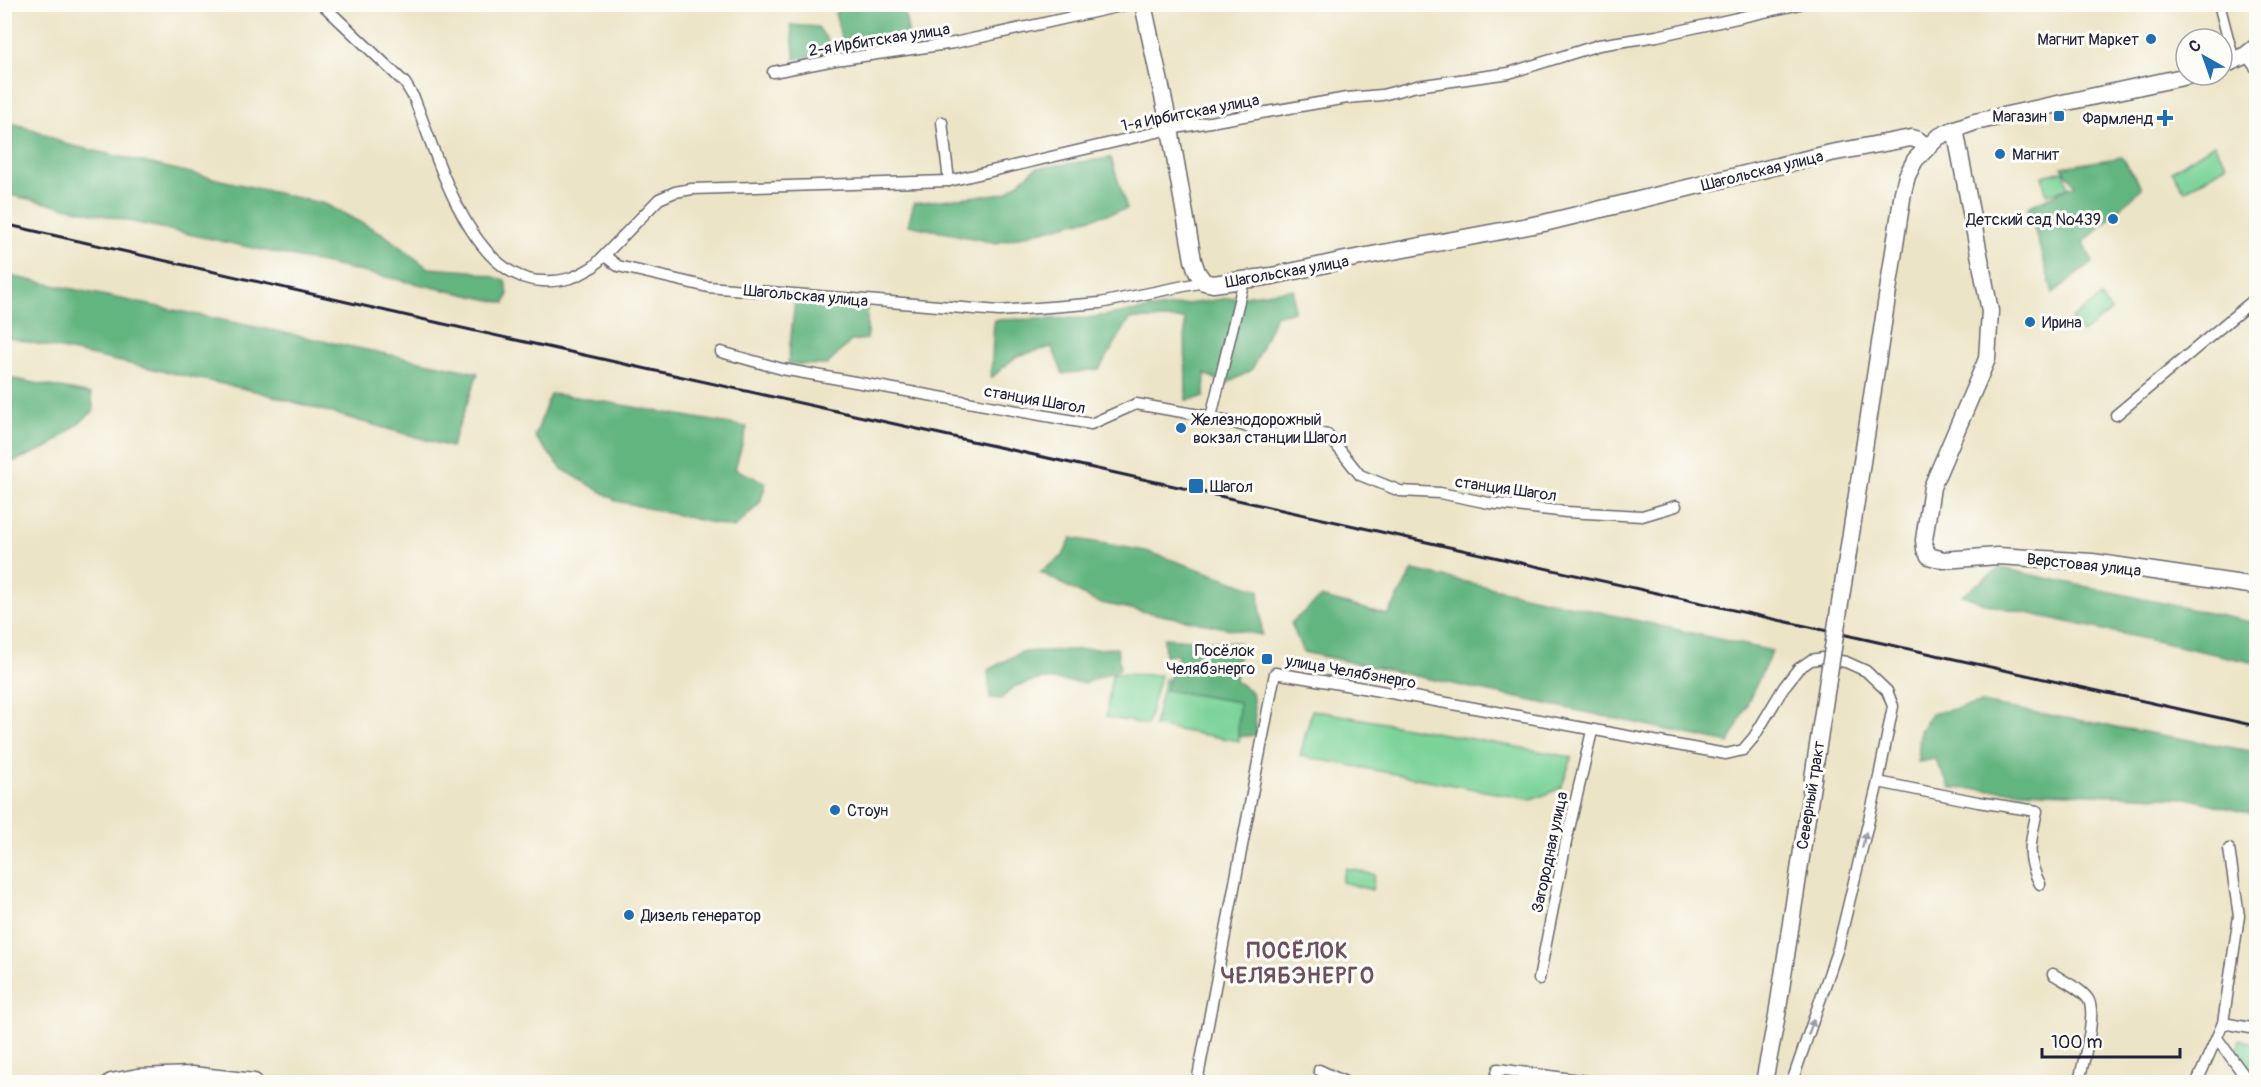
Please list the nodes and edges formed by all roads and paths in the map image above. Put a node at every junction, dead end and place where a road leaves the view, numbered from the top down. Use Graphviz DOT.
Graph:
graph roads {
  1 [pos="322,4"];
  2 [pos="1130,4"];
  3 [pos="1143,4"];
  4 [pos="1800,4"];
  5 [pos="2219,4"];
  6 [pos="2243,60"];
  7 [pos="773,72"];
  8 [pos="2174,79"];
  9 [pos="942,122"];
  10 [pos="1170,129"];
  11 [pos="1955,129"];
  12 [pos="1927,147"];
  13 [pos="949,181"];
  14 [pos="604,256"];
  15 [pos="1244,280"];
  16 [pos="1204,282"];
  17 [pos="2256,298"];
  18 [pos="721,352"];
  19 [pos="2116,415"];
  20 [pos="1211,417"];
  21 [pos="1676,506"];
  22 [pos="2256,586"];
  23 [pos="1592,731"];
  24 [pos="1878,782"];
  25 [pos="2229,849"];
  26 [pos="2040,884"];
  27 [pos="2053,974"];
  28 [pos="1539,979"];
  29 [pos="2223,1023"];
  30 [pos="2256,1029"];
  31 [pos="2217,1038"];
  32 [pos="1319,1070"];
  33 [pos="111,1083"];
  34 [pos="254,1083"];
  35 [pos="1197,1083"];
  36 [pos="1345,1083"];
  37 [pos="1495,1083"];
  38 [pos="1594,1083"];
  39 [pos="1764,1083"];
  40 [pos="1792,1083"];
  41 [pos="2079,1083"];
  42 [pos="2197,1083"];
  43 [pos="2250,1083"];
  1 -- 14 [label="street, 1-я Ирбитская улица"];
  2 -- 7 [label="street, 2-я Ирбитская улица"];
  3 -- 10 [label="street"];
  4 -- 10 [label="street, 1-я Ирбитская улица"];
  5 -- 6 [label="street"];
  8 -- 11 [label="street"];
  9 -- 13 [label="street"];
  10 -- 13 [label="street, 1-я Ирбитская улица"];
  10 -- 16 [label="street"];
  11 -- 12 [label="street"];
  11 -- 22 [label="street, Верстовая улица"];
  12 -- 15 [label="street, Шагольская улица"];
  12 -- 39 [label="street, Северный тракт, bridge"];
  13 -- 14 [label="street, 1-я Ирбитская улица"];
  14 -- 16 [label="street, Шагольская улица"];
  15 -- 16 [label="street, Шагольская улица"];
  15 -- 20 [label="street"];
  17 -- 19 [label="street"];
  18 -- 20 [label="street, станция Шагол"];
  20 -- 21 [label="street, станция Шагол"];
  23 -- 24 [label="street, улица Челябэнерго"];
  23 -- 28 [label="street, Загородная улица"];
  23 -- 35 [label="street, улица Челябэнерго"];
  24 -- 26 [label="street"];
  40 -- 24 [label="street, one-way"];
  25 -- 29 [label="street"];
  27 -- 41 [label="street"];
  29 -- 30 [label="street"];
  29 -- 31 [label="street"];
  31 -- 42 [label="street"];
  31 -- 43 [label="street"];
  32 -- 36 [label="street"];
  33 -- 34 [label="street"];
  37 -- 38 [label="street"];
}
